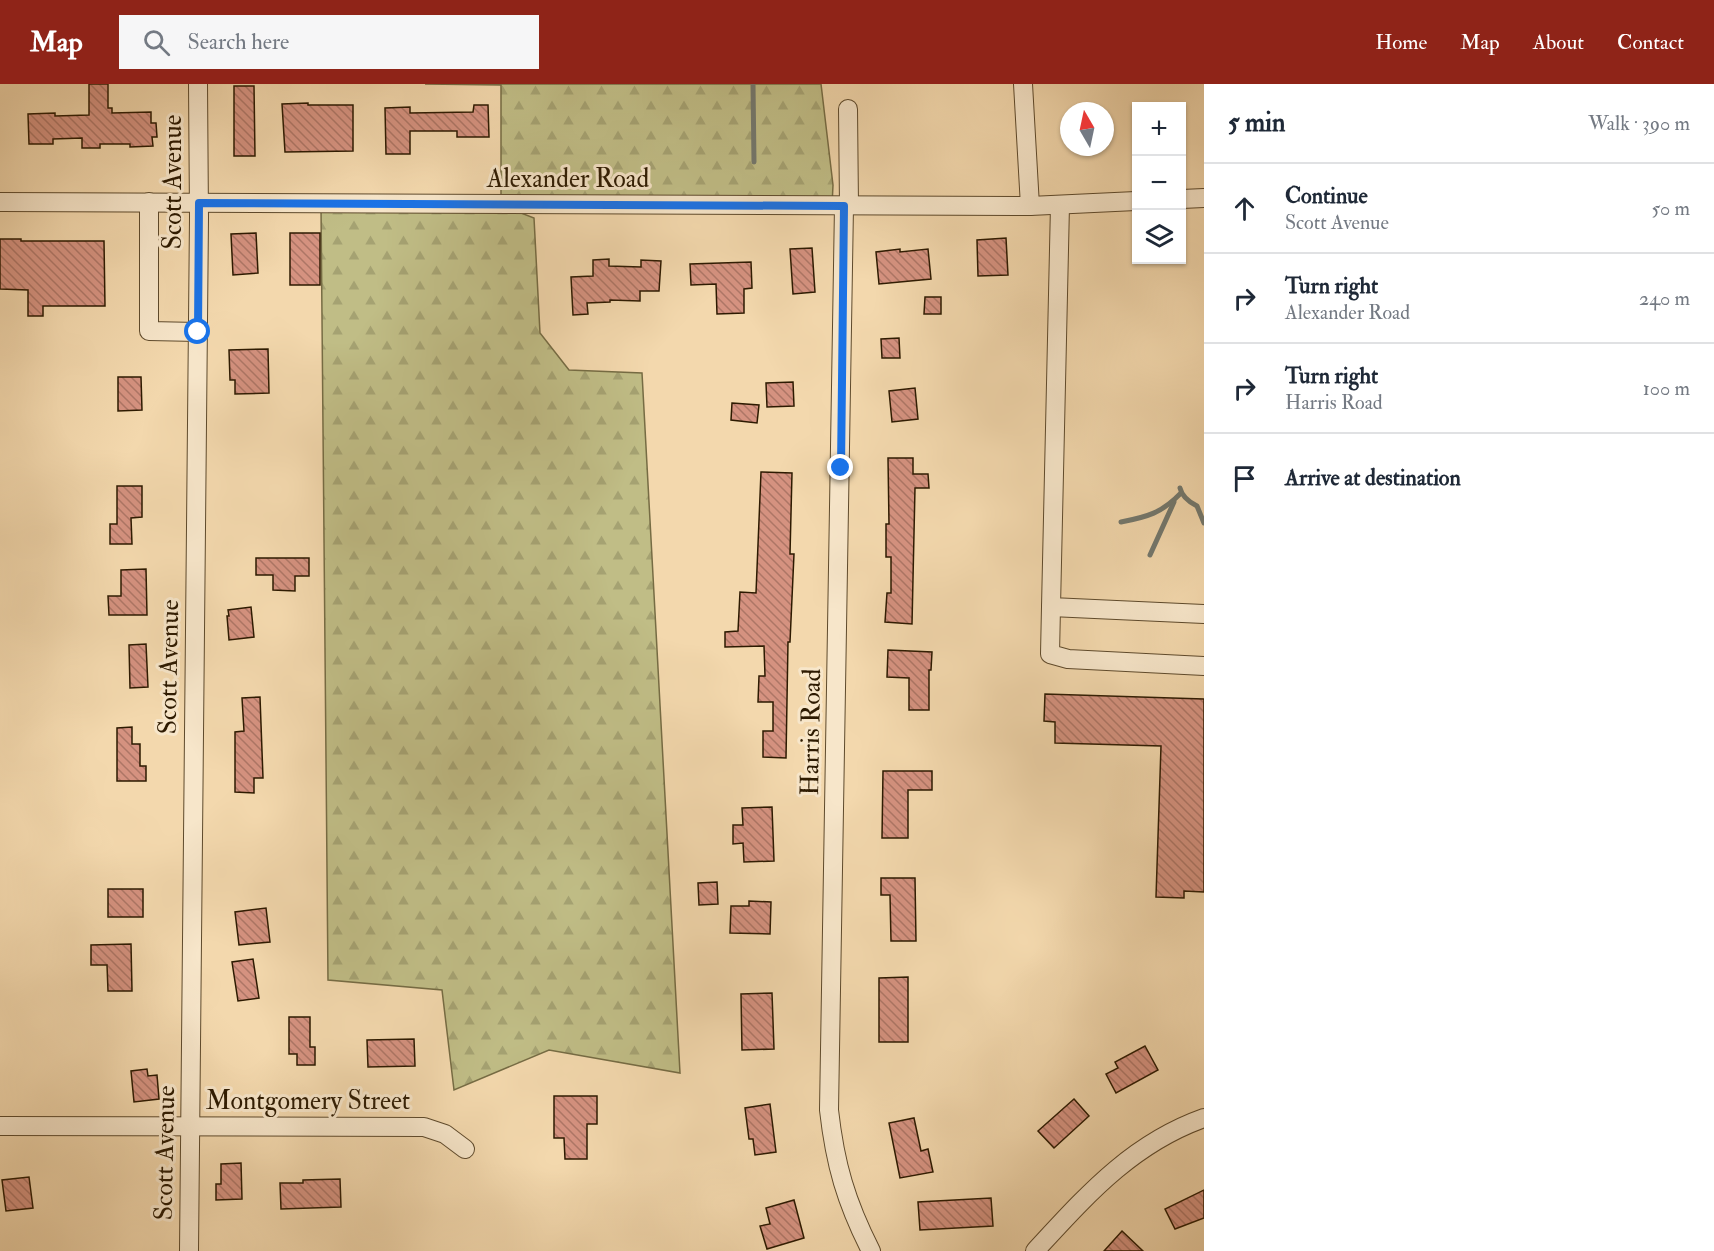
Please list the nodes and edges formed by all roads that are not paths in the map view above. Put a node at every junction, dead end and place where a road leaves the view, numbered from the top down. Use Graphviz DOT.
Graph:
graph roads {
  1 [pos="198,84"];
  2 [pos="1023,84"];
  3 [pos="848,109"];
  4 [pos="1204,198"];
  5 [pos="1186,199"];
  6 [pos="1132,201"];
  7 [pos="0,202"];
  8 [pos="149,202"];
  9 [pos="199,203"];
  10 [pos="1060,205"];
  11 [pos="846,206"];
  12 [pos="1030,207"];
  13 [pos="198,332"];
  14 [pos="1051,607"];
  15 [pos="1204,614"];
  16 [pos="1204,666"];
  17 [pos="1204,1118"];
  18 [pos="0,1126"];
  19 [pos="190,1127"];
  20 [pos="465,1149"];
  21 [pos="189,1251"];
  22 [pos="871,1251"];
  23 [pos="1035,1251"];
  1 -- 9 [label="street, Scott Avenue"];
  2 -- 12 [label="street"];
  3 -- 11 [label="street, Harris Road"];
  4 -- 5 [label="street"];
  6 -- 10 [label="street, Alexander Road"];
  7 -- 8 [label="street, Alexander Road"];
  8 -- 9 [label="street, Alexander Road"];
  8 -- 13 [label="street"];
  9 -- 11 [label="street, Alexander Road"];
  9 -- 13 [label="street, Scott Avenue"];
  10 -- 12 [label="street, Alexander Road"];
  10 -- 14 [label="street"];
  11 -- 12 [label="street, Alexander Road"];
  11 -- 22 [label="street, Harris Road"];
  13 -- 19 [label="street, Scott Avenue"];
  14 -- 15 [label="street"];
  14 -- 16 [label="street"];
  17 -- 23 [label="street"];
  18 -- 19 [label="street, Montgomery Street"];
  19 -- 20 [label="street, Montgomery Street"];
  19 -- 21 [label="street, Scott Avenue"];
}
